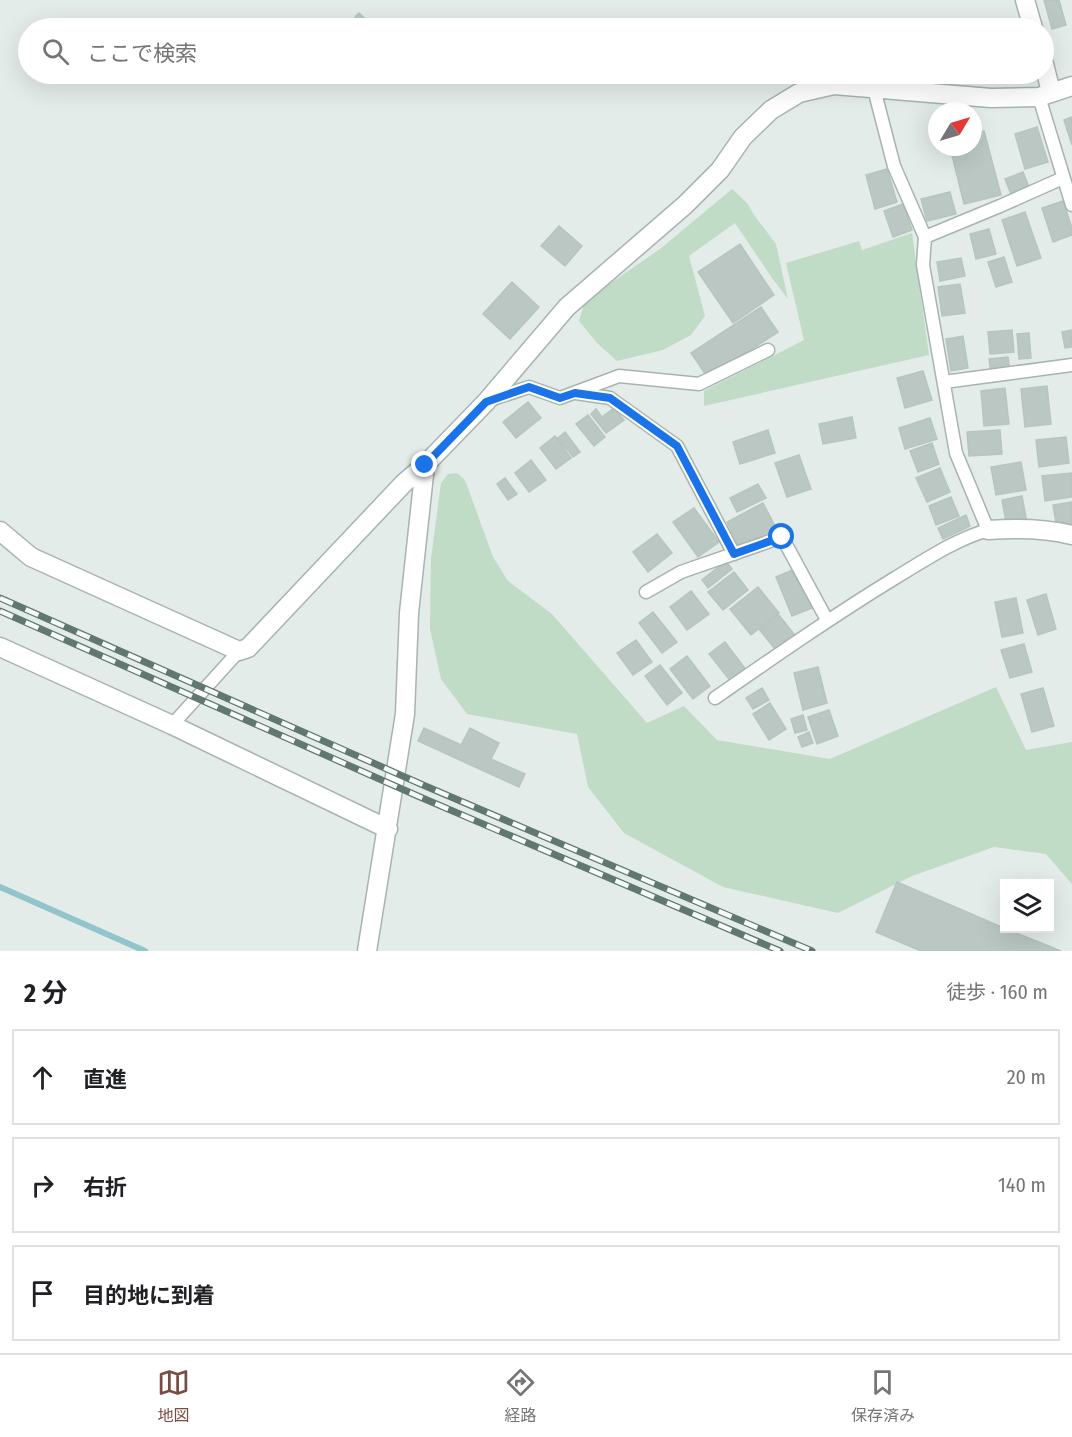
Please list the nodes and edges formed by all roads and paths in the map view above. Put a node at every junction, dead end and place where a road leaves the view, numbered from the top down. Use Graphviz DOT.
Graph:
graph roads {
  1 [pos="1025,0"];
  2 [pos="1030,18"];
  3 [pos="1045,84"];
  4 [pos="1072,86"];
  5 [pos="874,89"];
  6 [pos="1045,94"];
  7 [pos="1063,178"];
  8 [pos="1072,205"];
  9 [pos="925,237"];
  10 [pos="768,350"];
  11 [pos="1072,365"];
  12 [pos="944,382"];
  13 [pos="575,393"];
  14 [pos="486,402"];
  15 [pos="425,465"];
  16 [pos="988,530"];
  17 [pos="0,531"];
  18 [pos="1072,535"];
  19 [pos="734,554"];
  20 [pos="646,592"];
  21 [pos="827,620"];
  22 [pos="0,647"];
  23 [pos="239,651"];
  24 [pos="715,698"];
  25 [pos="172,725"];
  26 [pos="388,829"];
  27 [pos="368,951"];
  1 -- 2 [label="street"];
  3 -- 6 [label="street"];
  4 -- 6 [label="street"];
  5 -- 6 [label="street"];
  5 -- 9 [label="lane"];
  5 -- 14 [label="street"];
  6 -- 7 [label="lane"];
  7 -- 8 [label="lane"];
  7 -- 9 [label="lane"];
  9 -- 12 [label="lane"];
  10 -- 13 [label="lane"];
  11 -- 12 [label="lane"];
  12 -- 16 [label="lane"];
  13 -- 14 [label="lane"];
  13 -- 19 [label="lane"];
  14 -- 15 [label="street"];
  15 -- 23 [label="street"];
  15 -- 26 [label="street"];
  16 -- 18 [label="street"];
  16 -- 21 [label="lane"];
  17 -- 23 [label="street"];
  19 -- 20 [label="lane"];
  19 -- 21 [label="lane"];
  21 -- 24 [label="lane"];
  22 -- 25 [label="street"];
  23 -- 25 [label="lane"];
  25 -- 26 [label="street"];
  26 -- 27 [label="street"];
}
